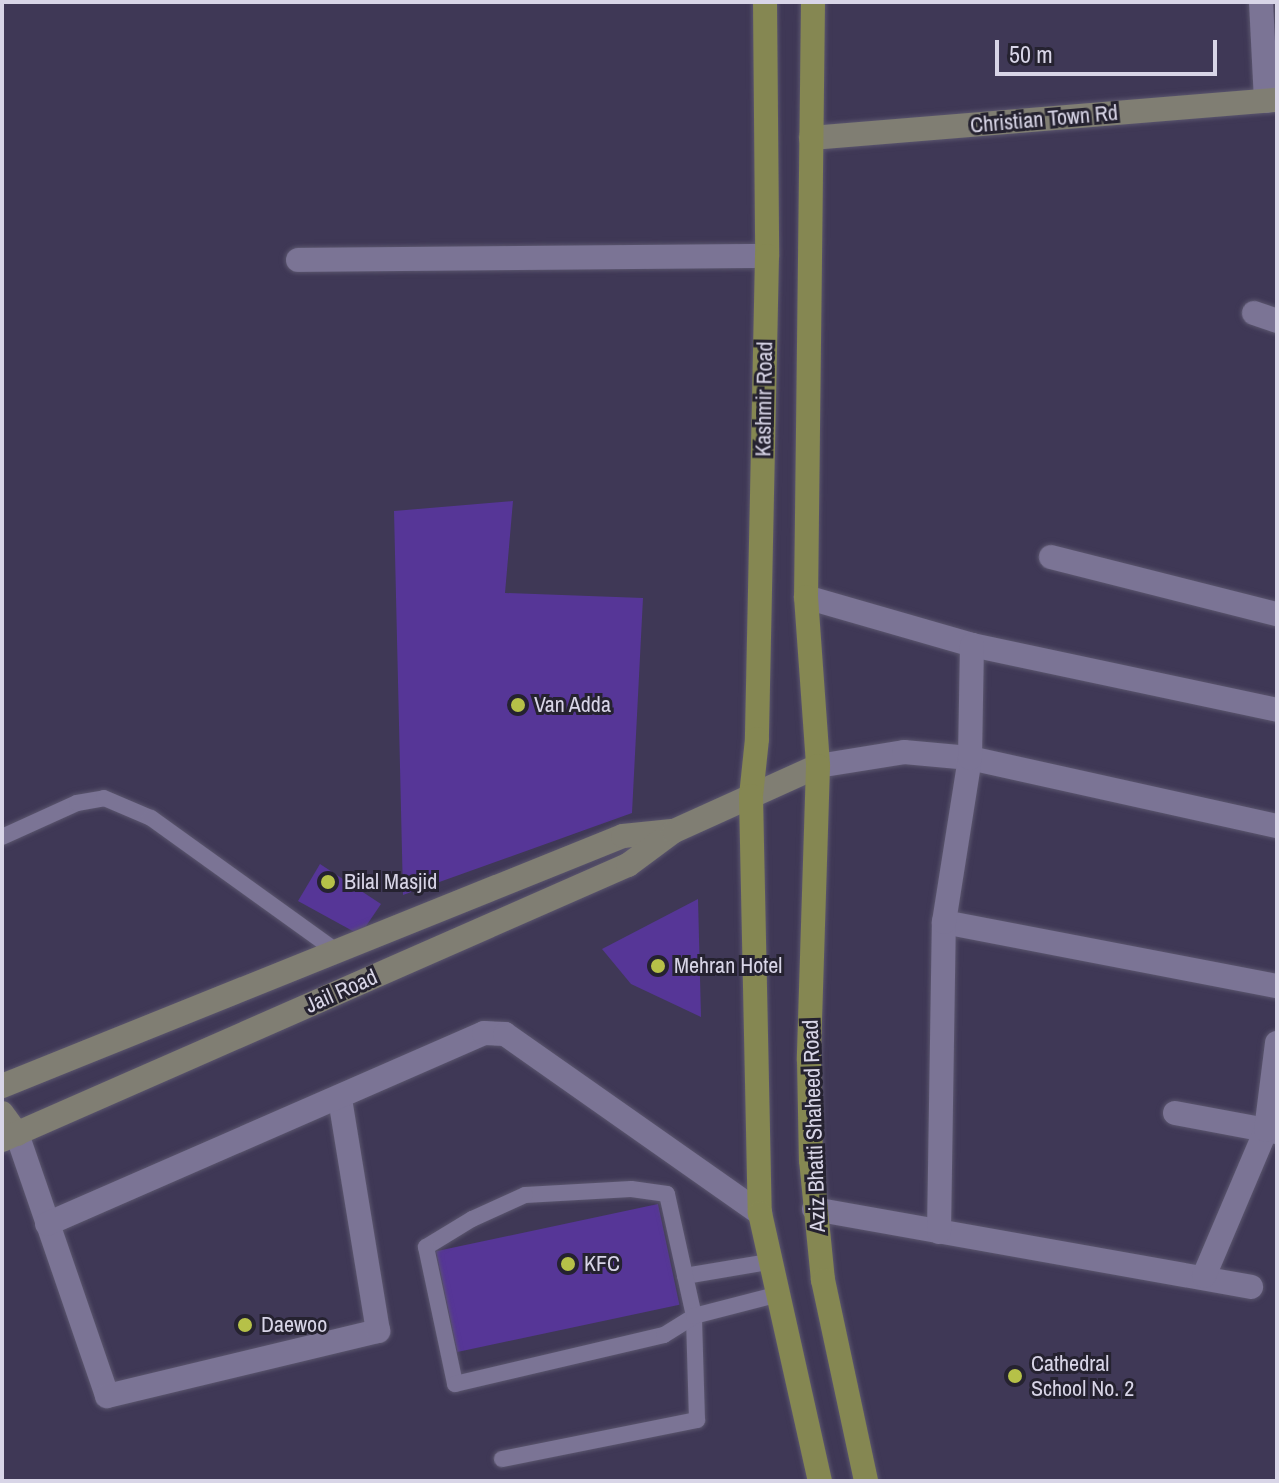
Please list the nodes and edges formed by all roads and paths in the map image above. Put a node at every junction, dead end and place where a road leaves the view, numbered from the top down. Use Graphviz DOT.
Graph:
graph roads {
  1 [pos="765,2"];
  2 [pos="813,2"];
  3 [pos="1261,2"];
  4 [pos="1272,101"];
  5 [pos="811,138"];
  6 [pos="767,256"];
  7 [pos="298,260"];
  8 [pos="1051,557"];
  9 [pos="806,597"];
  10 [pos="1277,614"];
  11 [pos="972,645"];
  12 [pos="1277,710"];
  13 [pos="970,758"];
  14 [pos="818,766"];
  15 [pos="751,796"];
  16 [pos="1277,826"];
  17 [pos="674,831"];
  18 [pos="2,837"];
  19 [pos="944,922"];
  20 [pos="339,953"];
  21 [pos="375,977"];
  22 [pos="1277,986"];
  23 [pos="1277,1043"];
  24 [pos="2,1086"];
  25 [pos="340,1099"];
  26 [pos="2,1113"];
  27 [pos="1175,1113"];
  28 [pos="1271,1131"];
  29 [pos="9,1137"];
  30 [pos="814,1209"];
  31 [pos="760,1213"];
  32 [pos="47,1224"];
  33 [pos="939,1232"];
  34 [pos="769,1262"];
  35 [pos="685,1276"];
  36 [pos="1204,1276"];
  37 [pos="1251,1287"];
  38 [pos="776,1295"];
  39 [pos="694,1316"];
  40 [pos="502,1459"];
  41 [pos="820,1481"];
  42 [pos="866,1481"];
  1 -- 6 [label="main road, Kashmir Road"];
  2 -- 5 [label="main road, Kashmir Road"];
  3 -- 4 [label="street"];
  4 -- 5 [label="main road, Christian Town Rd"];
  5 -- 9 [label="main road, Kashmir Road"];
  6 -- 7 [label="street"];
  6 -- 15 [label="main road, Kashmir Road"];
  8 -- 10 [label="street"];
  9 -- 11 [label="street"];
  9 -- 14 [label="main road, Kashmir Road"];
  11 -- 12 [label="street"];
  11 -- 13 [label="street"];
  13 -- 14 [label="street"];
  13 -- 16 [label="street"];
  13 -- 19 [label="street"];
  14 -- 15 [label="main road, Jail Road"];
  14 -- 30 [label="main road, Aziz Bhatti Shaheed Road"];
  15 -- 17 [label="main road, Jail Road"];
  15 -- 31 [label="main road"];
  17 -- 20 [label="main road, Jail Road"];
  17 -- 21 [label="main road, Jail Road"];
  18 -- 20 [label="lane"];
  19 -- 22 [label="street"];
  19 -- 33 [label="street"];
  20 -- 21 [label="main road"];
  20 -- 24 [label="main road, Jail Road"];
  21 -- 29 [label="main road, Jail Road"];
  23 -- 28 [label="street"];
  25 -- 31 [label="street"];
  25 -- 32 [label="street"];
  25 -- 32 [label="street"];
  26 -- 29 [label="main road"];
  27 -- 28 [label="street"];
  28 -- 36 [label="street"];
  29 -- 32 [label="street"];
  30 -- 33 [label="street"];
  30 -- 42 [label="main road, Aziz Bhatti Shaheed Road"];
  31 -- 34 [label="main road"];
  33 -- 36 [label="street"];
  34 -- 35 [label="lane"];
  34 -- 38 [label="main road"];
  35 -- 39 [label="lane"];
  35 -- 39 [label="lane"];
  36 -- 37 [label="street"];
  38 -- 39 [label="lane"];
  38 -- 41 [label="main road"];
  39 -- 40 [label="lane"];
}
